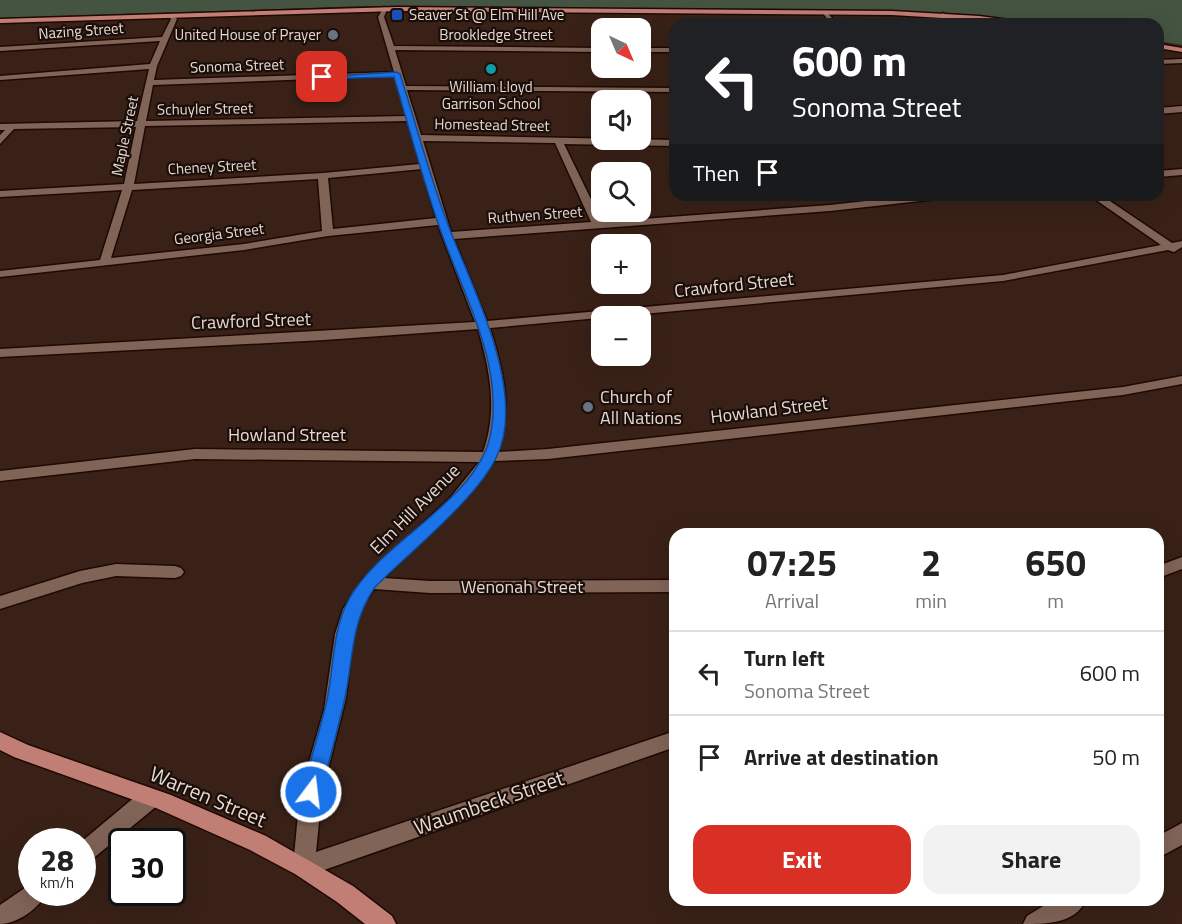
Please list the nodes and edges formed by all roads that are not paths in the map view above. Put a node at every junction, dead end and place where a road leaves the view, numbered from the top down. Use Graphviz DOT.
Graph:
graph roads {
  1 [pos="383,10"];
  2 [pos="825,14"];
  3 [pos="173,18"];
  4 [pos="829,18"];
  5 [pos="922,18"];
  6 [pos="0,22"];
  7 [pos="164,39"];
  8 [pos="1164,45"];
  9 [pos="391,48"];
  10 [pos="0,49"];
  11 [pos="1182,49"];
  12 [pos="591,50"];
  13 [pos="651,50"];
  14 [pos="669,50"];
  15 [pos="1182,61"];
  16 [pos="1164,62"];
  17 [pos="153,66"];
  18 [pos="0,78"];
  19 [pos="399,81"];
  20 [pos="149,83"];
  21 [pos="669,90"];
  22 [pos="1182,109"];
  23 [pos="1164,110"];
  24 [pos="410,118"];
  25 [pos="141,123"];
  26 [pos="12,126"];
  27 [pos="0,127"];
  28 [pos="416,138"];
  29 [pos="558,140"];
  30 [pos="0,141"];
  31 [pos="669,143"];
  32 [pos="426,166"];
  33 [pos="1182,172"];
  34 [pos="1164,174"];
  35 [pos="323,176"];
  36 [pos="128,187"];
  37 [pos="0,194"];
  38 [pos="893,201"];
  39 [pos="1104,201"];
  40 [pos="442,221"];
  41 [pos="598,225"];
  42 [pos="328,233"];
  43 [pos="447,236"];
  44 [pos="1177,245"];
  45 [pos="1182,254"];
  46 [pos="104,263"];
  47 [pos="0,274"];
  48 [pos="483,326"];
  49 [pos="0,353"];
  50 [pos="1182,380"];
  51 [pos="490,457"];
  52 [pos="0,476"];
  53 [pos="1182,563"];
  54 [pos="1164,570"];
  55 [pos="175,572"];
  56 [pos="369,583"];
  57 [pos="669,586"];
  58 [pos="0,603"];
  59 [pos="0,741"];
  60 [pos="669,741"];
  61 [pos="150,798"];
  62 [pos="1182,833"];
  63 [pos="96,842"];
  64 [pos="1164,844"];
  65 [pos="304,867"];
  66 [pos="18,906"];
  67 [pos="1064,906"];
  68 [pos="0,919"];
  69 [pos="384,924"];
  70 [pos="1035,924"];
  1 -- 2 [label="main road"];
  1 -- 3 [label="main road"];
  1 -- 9 [label="street, Elm Hill Avenue"];
  2 -- 4 [label="street"];
  2 -- 5 [label="main road"];
  3 -- 6 [label="main road"];
  3 -- 7 [label="street, Maple Street"];
  7 -- 10 [label="street, Nazing Street"];
  7 -- 17 [label="street, Maple Street"];
  8 -- 11 [label="main road"];
  9 -- 12 [label="street, Brookledge Street"];
  9 -- 19 [label="street, Elm Hill Avenue"];
  13 -- 14 [label="street"];
  15 -- 16 [label="street"];
  17 -- 18 [label="street"];
  17 -- 20 [label="street, Maple Street"];
  19 -- 20 [label="street, Sonoma Street"];
  19 -- 21 [label="street, Sonoma Street"];
  19 -- 24 [label="street, Elm Hill Avenue"];
  20 -- 25 [label="street, Maple Street"];
  22 -- 23 [label="street"];
  24 -- 25 [label="street, Schuyler Street"];
  24 -- 28 [label="street, Elm Hill Avenue"];
  25 -- 26 [label="street, Schuyler Street"];
  25 -- 36 [label="street, Maple Street"];
  26 -- 27 [label="street, Schuyler Street"];
  26 -- 30 [label="street"];
  28 -- 29 [label="street, Homestead Street"];
  28 -- 32 [label="street, Elm Hill Avenue"];
  29 -- 31 [label="street, Homestead Street"];
  29 -- 41 [label="street"];
  32 -- 35 [label="street, Cheney Street"];
  32 -- 40 [label="street, Elm Hill Avenue"];
  33 -- 34 [label="street"];
  35 -- 36 [label="street, Cheney Street"];
  35 -- 42 [label="street"];
  36 -- 37 [label="street, Cheney Street"];
  36 -- 46 [label="street, Maple Street"];
  38 -- 41 [label="street, Ruthven Street"];
  39 -- 44 [label="street"];
  40 -- 42 [label="street, Georgia Street"];
  40 -- 43 [label="street, Elm Hill Avenue"];
  41 -- 43 [label="street, Ruthven Street"];
  42 -- 46 [label="street, Georgia Street"];
  43 -- 48 [label="street, Elm Hill Avenue"];
  44 -- 45 [label="street"];
  44 -- 48 [label="street, Crawford Street"];
  46 -- 47 [label="street, Georgia Street"];
  48 -- 49 [label="street, Crawford Street"];
  48 -- 51 [label="street, Elm Hill Avenue"];
  50 -- 51 [label="street, Howland Street"];
  51 -- 52 [label="street, Howland Street"];
  51 -- 56 [label="street, Elm Hill Avenue"];
  53 -- 54 [label="street"];
  55 -- 58 [label="street"];
  56 -- 57 [label="street, Wenonah Street"];
  56 -- 65 [label="street, Elm Hill Avenue"];
  59 -- 61 [label="main road, Warren Street"];
  60 -- 65 [label="street, Waumbeck Street"];
  61 -- 63 [label="street"];
  61 -- 65 [label="main road, Warren Street"];
  62 -- 64 [label="street"];
  65 -- 69 [label="main road, Warren Street"];
  66 -- 68 [label="street"];
  67 -- 70 [label="street"];
}
